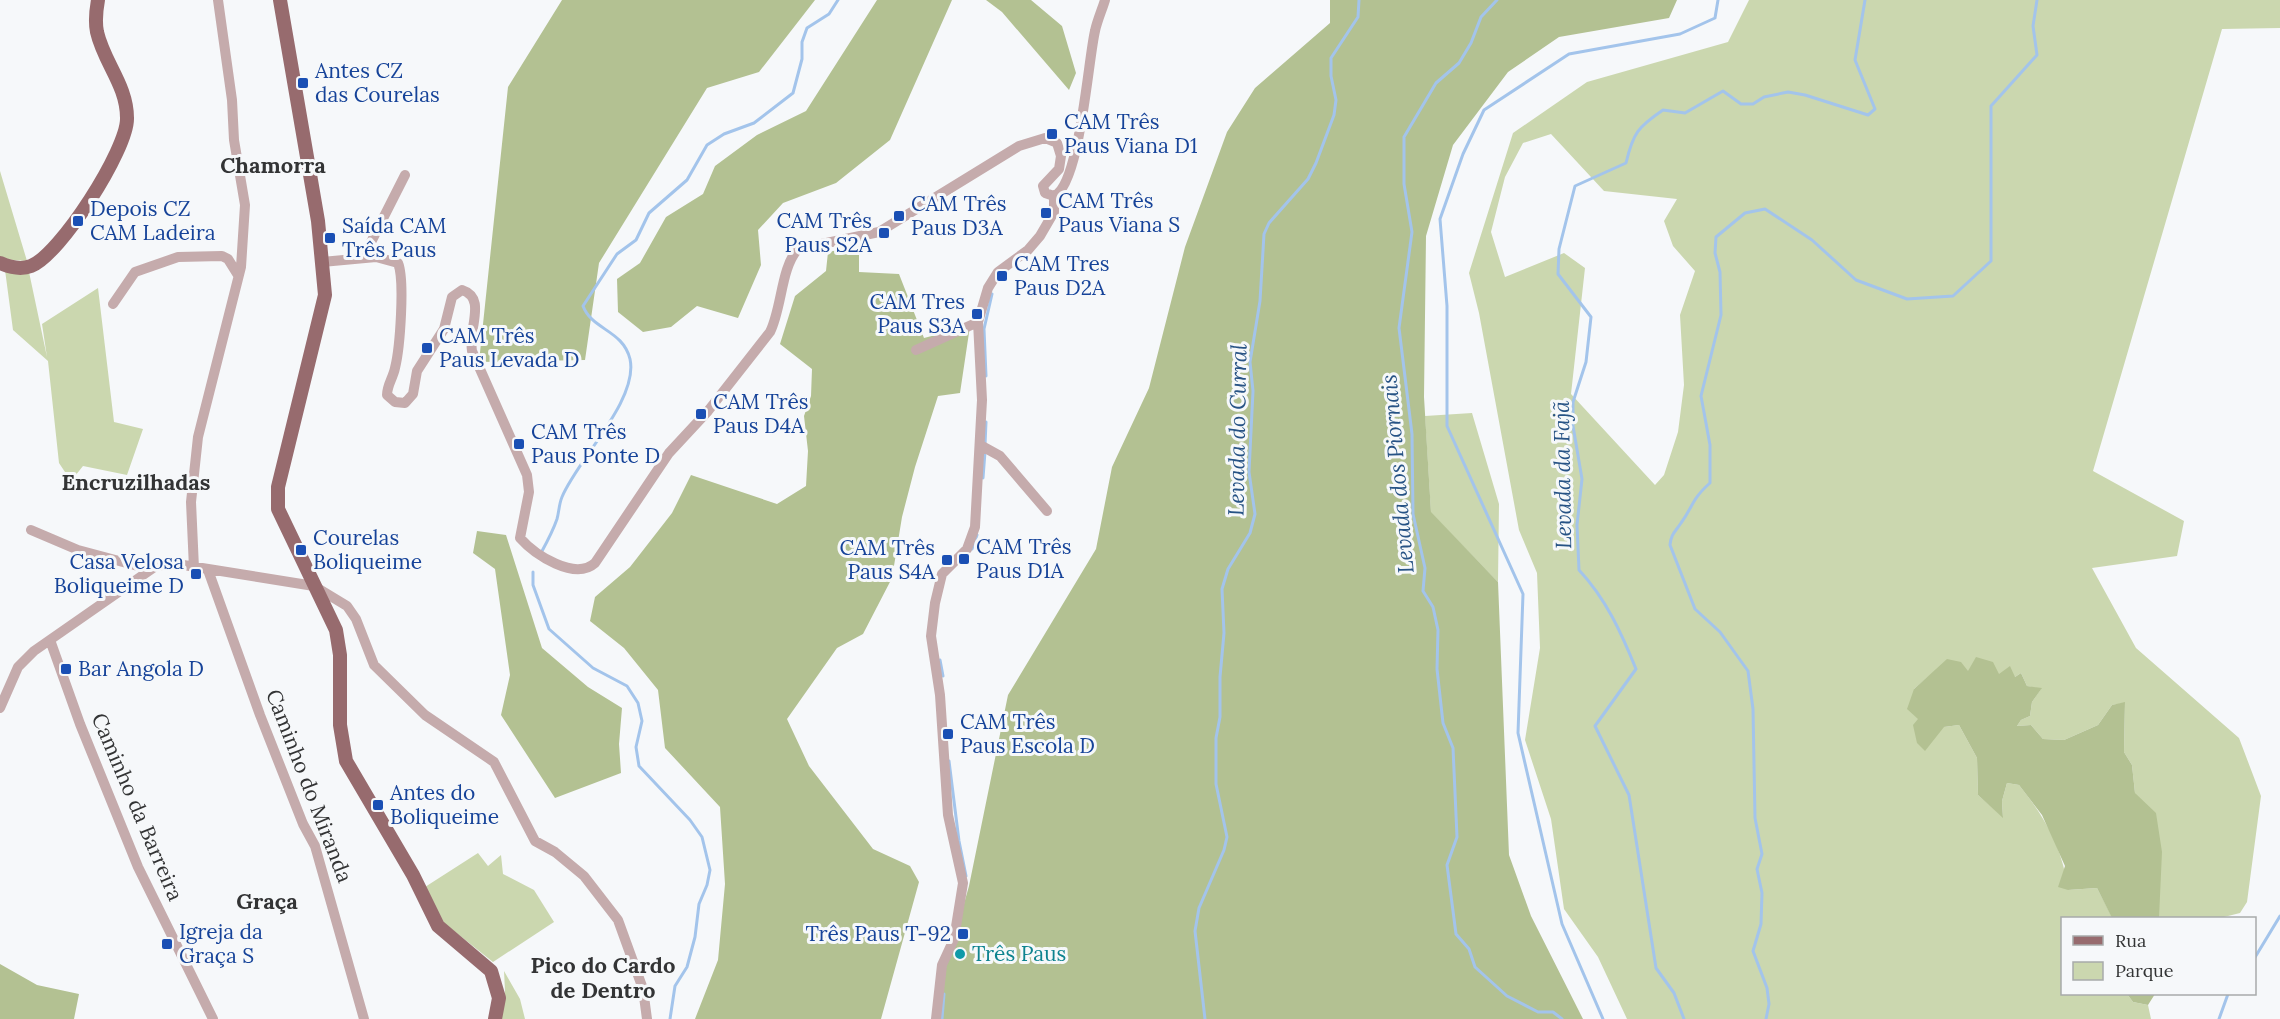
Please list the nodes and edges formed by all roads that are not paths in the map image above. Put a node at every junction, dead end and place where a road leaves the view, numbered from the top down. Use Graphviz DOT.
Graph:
graph roads {
  1 [pos="98,0"];
  2 [pos="218,0"];
  3 [pos="280,0"];
  4 [pos="1105,0"];
  5 [pos="405,175"];
  6 [pos="1053,196"];
  7 [pos="363,258"];
  8 [pos="322,262"];
  9 [pos="0,263"];
  10 [pos="238,275"];
  11 [pos="114,304"];
  12 [pos="978,322"];
  13 [pos="915,350"];
  14 [pos="980,445"];
  15 [pos="1047,511"];
  16 [pos="31,530"];
  17 [pos="194,568"];
  18 [pos="149,569"];
  19 [pos="207,570"];
  20 [pos="314,586"];
  21 [pos="51,640"];
  22 [pos="0,708"];
  23 [pos="213,1019"];
  24 [pos="364,1019"];
  25 [pos="495,1019"];
  26 [pos="647,1019"];
  27 [pos="936,1019"];
  1 -- 9 [label="main road"];
  2 -- 10 [label="street"];
  3 -- 8 [label="main road"];
  4 -- 6 [label="street"];
  5 -- 7 [label="street"];
  6 -- 7 [label="street"];
  6 -- 12 [label="street"];
  7 -- 8 [label="street"];
  8 -- 20 [label="main road"];
  10 -- 11 [label="street"];
  10 -- 17 [label="street"];
  12 -- 13 [label="street"];
  12 -- 14 [label="street"];
  14 -- 15 [label="street"];
  14 -- 27 [label="street"];
  16 -- 18 [label="street"];
  17 -- 18 [label="street"];
  17 -- 19 [label="street"];
  18 -- 21 [label="street"];
  19 -- 20 [label="street"];
  19 -- 24 [label="street, Caminho do Miranda"];
  20 -- 25 [label="main road"];
  20 -- 26 [label="street"];
  21 -- 22 [label="street"];
  21 -- 23 [label="street, Caminho da Barreira"];
}
